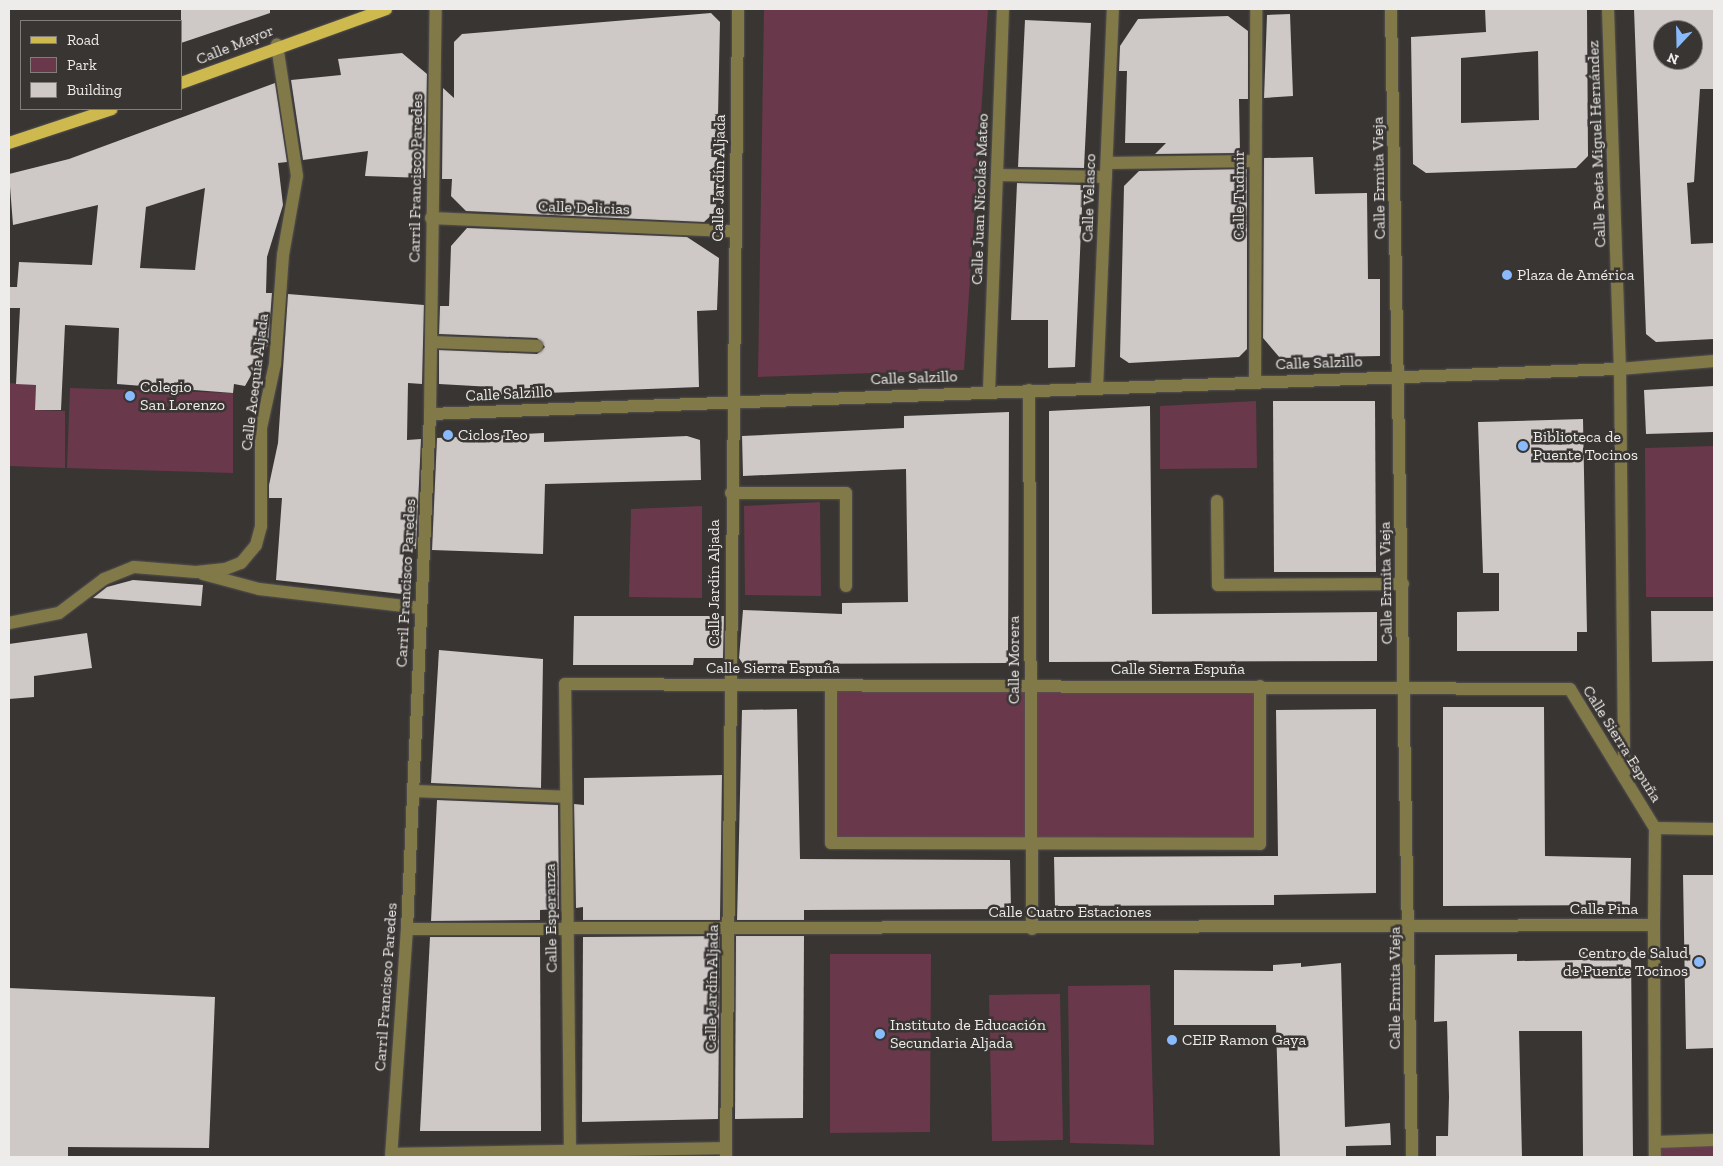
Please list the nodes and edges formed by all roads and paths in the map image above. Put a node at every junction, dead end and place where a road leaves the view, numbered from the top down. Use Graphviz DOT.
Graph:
graph roads {
  1 [pos="386,9"];
  2 [pos="436,9"];
  3 [pos="738,9"];
  4 [pos="1003,9"];
  5 [pos="1113,9"];
  6 [pos="1256,9"];
  7 [pos="1391,9"];
  8 [pos="1608,9"];
  9 [pos="278,44"];
  10 [pos="182,83"];
  11 [pos="109,110"];
  12 [pos="9,142"];
  13 [pos="1255,161"];
  14 [pos="1106,163"];
  15 [pos="997,175"];
  16 [pos="1106,177"];
  17 [pos="431,218"];
  18 [pos="734,231"];
  19 [pos="430,342"];
  20 [pos="537,346"];
  21 [pos="1714,361"];
  22 [pos="1620,369"];
  23 [pos="1400,376"];
  24 [pos="1255,382"];
  25 [pos="1097,388"];
  26 [pos="1028,390"];
  27 [pos="989,391"];
  28 [pos="731,400"];
  29 [pos="430,414"];
  30 [pos="731,493"];
  31 [pos="1217,501"];
  32 [pos="196,572"];
  33 [pos="1403,584"];
  34 [pos="846,586"];
  35 [pos="421,608"];
  36 [pos="9,623"];
  37 [pos="565,684"];
  38 [pos="730,684"];
  39 [pos="831,684"];
  40 [pos="1030,685"];
  41 [pos="1260,686"];
  42 [pos="1404,687"];
  43 [pos="1624,778"];
  44 [pos="413,791"];
  45 [pos="566,797"];
  46 [pos="1655,828"];
  47 [pos="1714,829"];
  48 [pos="1031,843"];
  49 [pos="1654,925"];
  50 [pos="1411,926"];
  51 [pos="407,928"];
  52 [pos="568,929"];
  53 [pos="1032,929"];
  54 [pos="729,930"];
  55 [pos="1714,1140"];
  56 [pos="1655,1142"];
  57 [pos="570,1151"];
  58 [pos="726,1153"];
  59 [pos="392,1155"];
  60 [pos="1412,1157"];
  61 [pos="1655,1157"];
  1 -- 9 [label="main road, Calle Mayor"];
  2 -- 17 [label="street, Carril Francisco Paredes"];
  3 -- 18 [label="street, Calle Jardín Aljada"];
  4 -- 15 [label="street, Calle Juan Nicolás Mateo"];
  5 -- 14 [label="street, Calle Velasco"];
  6 -- 13 [label="street, Calle Tudmir"];
  7 -- 23 [label="street, Calle Ermita Vieja"];
  8 -- 22 [label="street, Calle Poeta Miguel Hernández"];
  9 -- 10 [label="main road, Calle Mayor"];
  9 -- 32 [label="street, Calle Acequía Aljada"];
  11 -- 12 [label="main road"];
  13 -- 14 [label="street"];
  13 -- 24 [label="street, Calle Tudmir"];
  14 -- 16 [label="street, Calle Velasco"];
  15 -- 16 [label="street"];
  15 -- 27 [label="street, Calle Juan Nicolás Mateo"];
  16 -- 25 [label="street, Calle Velasco"];
  17 -- 18 [label="street, Calle Delicias"];
  17 -- 19 [label="street, Carril Francisco Paredes"];
  18 -- 28 [label="street, Calle Jardín Aljada"];
  19 -- 20 [label="street"];
  19 -- 29 [label="street, Carril Francisco Paredes"];
  21 -- 22 [label="street"];
  22 -- 23 [label="street"];
  22 -- 43 [label="street, Calle Poeta Miguel Hernández"];
  23 -- 24 [label="street, Calle Salzillo"];
  23 -- 33 [label="street, Calle Ermita Vieja"];
  24 -- 25 [label="street, Calle Salzillo"];
  25 -- 26 [label="street, Calle Salzillo"];
  26 -- 27 [label="street, Calle Salzillo"];
  26 -- 40 [label="street, Calle Morera"];
  27 -- 28 [label="street, Calle Salzillo"];
  28 -- 29 [label="street, Calle Salzillo"];
  28 -- 30 [label="street, Calle Jardín Aljada"];
  29 -- 35 [label="street, Carril Francisco Paredes"];
  30 -- 34 [label="street"];
  30 -- 38 [label="street, Calle Jardín Aljada"];
  31 -- 33 [label="street"];
  32 -- 35 [label="street"];
  32 -- 36 [label="street, Calle Acequía Aljada"];
  33 -- 42 [label="street, Calle Ermita Vieja"];
  35 -- 44 [label="street, Carril Francisco Paredes"];
  37 -- 38 [label="street, Calle Sierra Espuña"];
  37 -- 45 [label="street, Calle Esperanza"];
  38 -- 39 [label="street, Calle Sierra Espuña"];
  38 -- 54 [label="street, Calle Jardín Aljada"];
  39 -- 40 [label="street, Calle Sierra Espuña"];
  39 -- 48 [label="street"];
  40 -- 41 [label="street, Calle Sierra Espuña"];
  40 -- 48 [label="street, Calle Morera"];
  41 -- 42 [label="street, Calle Sierra Espuña"];
  41 -- 48 [label="street"];
  42 -- 43 [label="street, Calle Sierra Espuña"];
  42 -- 50 [label="street, Calle Ermita Vieja"];
  43 -- 46 [label="street, Calle Sierra Espuña"];
  44 -- 45 [label="street"];
  44 -- 51 [label="street, Carril Francisco Paredes"];
  45 -- 52 [label="street, Calle Esperanza"];
  46 -- 47 [label="street, Calle Sierra Espuña"];
  46 -- 49 [label="street"];
  48 -- 53 [label="street, Calle Morera"];
  49 -- 50 [label="street, Calle Pina"];
  49 -- 56 [label="street, Calle Pina"];
  50 -- 53 [label="street, Calle Cuatro Estaciones"];
  50 -- 60 [label="street, Calle Ermita Vieja"];
  51 -- 52 [label="street, Calle Cuatro Estaciones"];
  51 -- 59 [label="street, Carril Francisco Paredes"];
  52 -- 54 [label="street, Calle Cuatro Estaciones"];
  52 -- 57 [label="street, Calle Esperanza"];
  53 -- 54 [label="street, Calle Cuatro Estaciones"];
  54 -- 58 [label="street, Calle Jardín Aljada"];
  55 -- 56 [label="street"];
  56 -- 61 [label="street, Calle Pina"];
  57 -- 58 [label="street"];
  57 -- 59 [label="street"];
}
